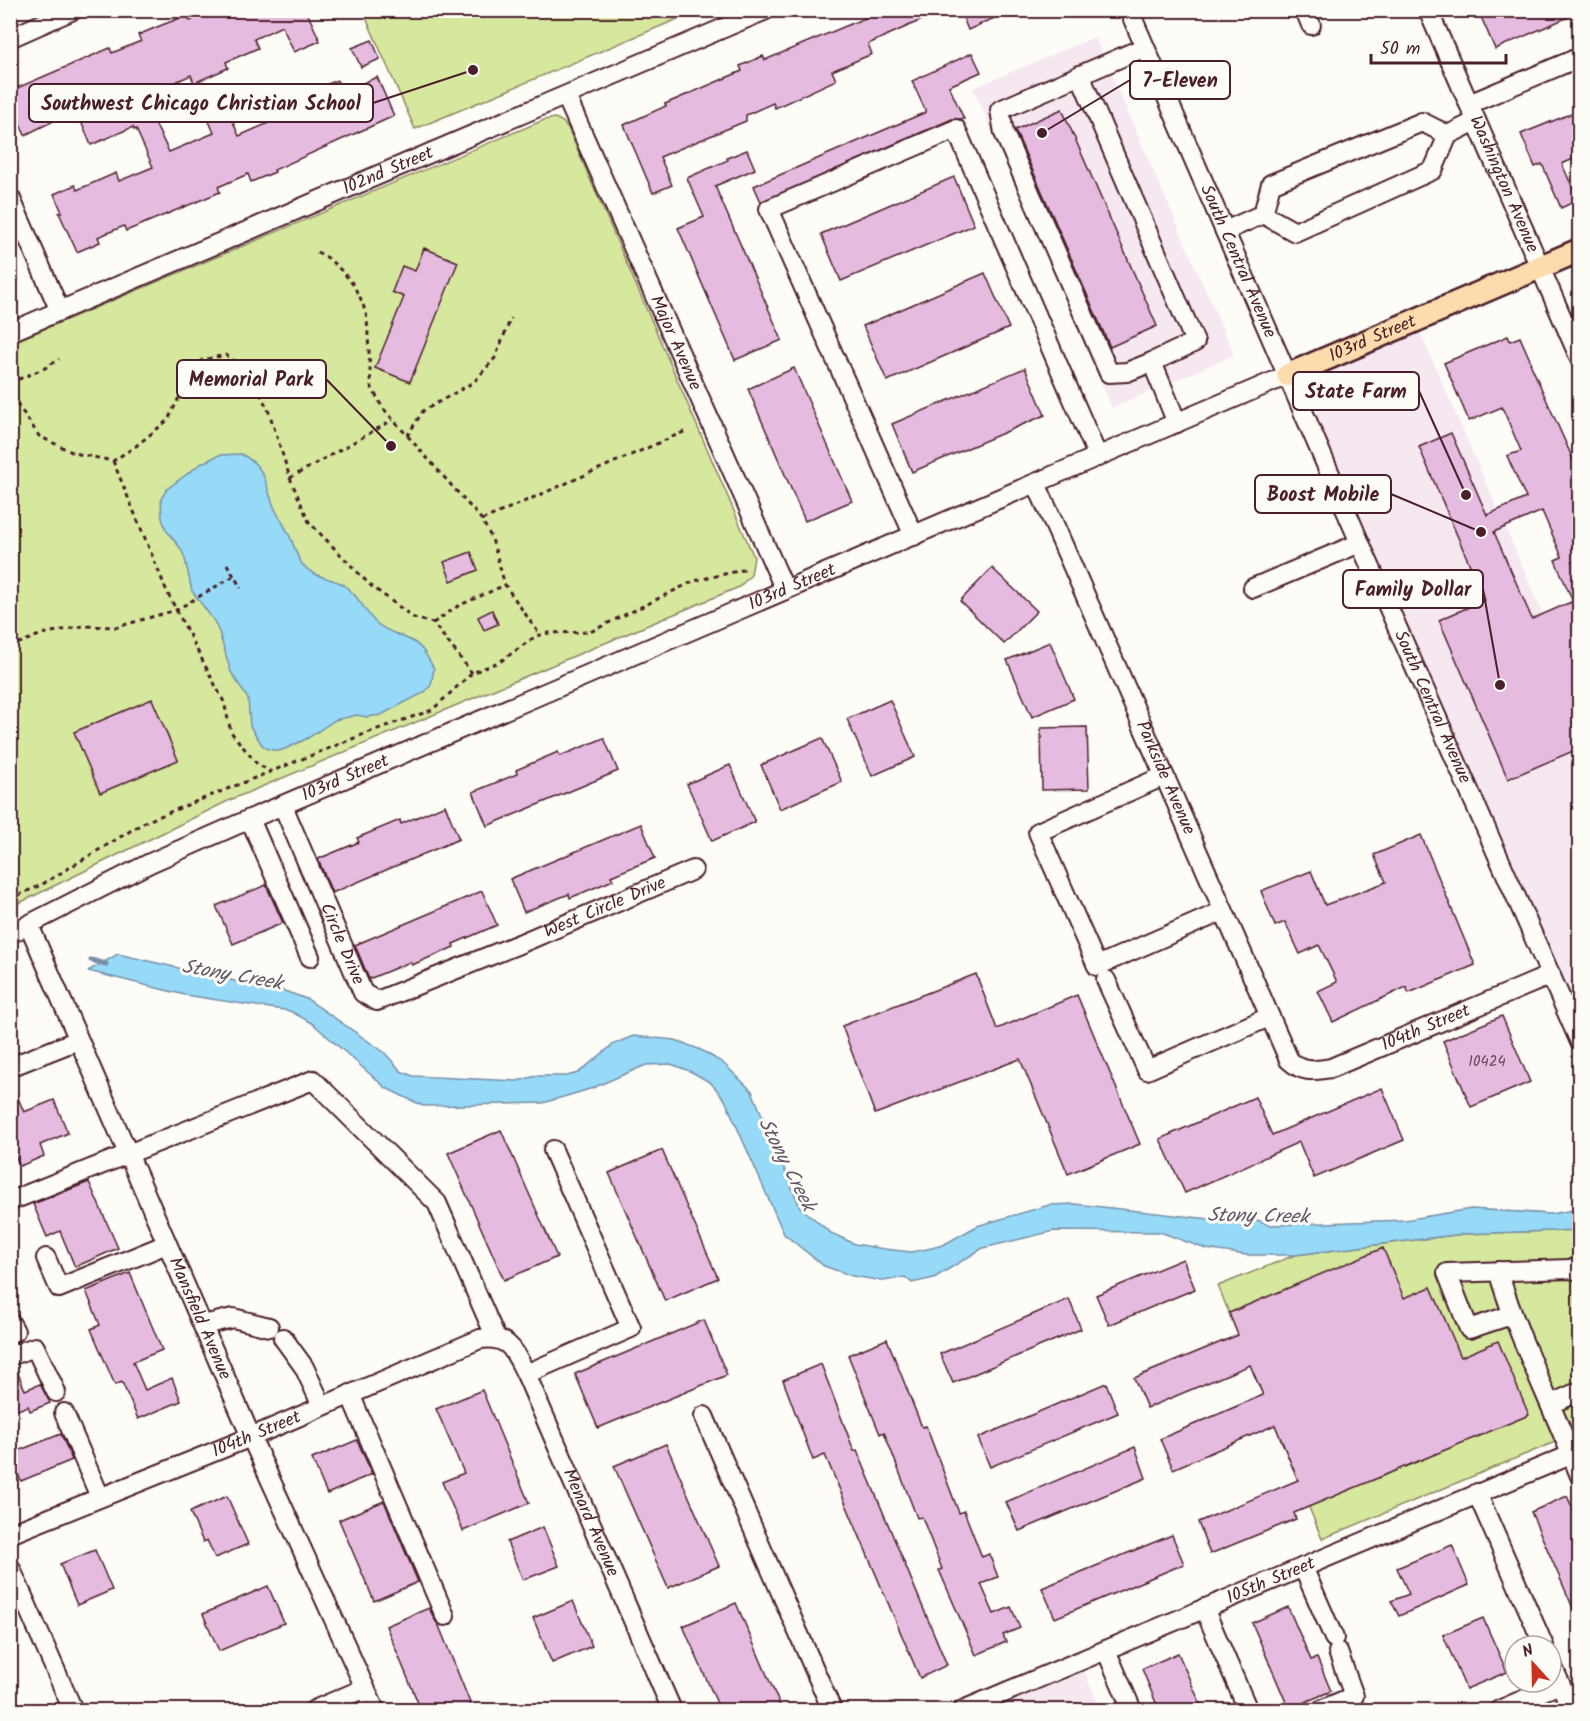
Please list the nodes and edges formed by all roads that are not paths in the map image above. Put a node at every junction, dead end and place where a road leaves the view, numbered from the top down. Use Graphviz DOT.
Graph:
graph roads {
  1 [pos="73,10"];
  2 [pos="766,10"];
  3 [pos="1428,10"];
  4 [pos="1131,11"];
  5 [pos="10,38"];
  6 [pos="1145,47"];
  7 [pos="1580,57"];
  8 [pos="1080,75"];
  9 [pos="566,96"];
  10 [pos="1472,113"];
  11 [pos="1449,135"];
  12 [pos="10,197"];
  13 [pos="1263,214"];
  14 [pos="1225,231"];
  15 [pos="1580,250"];
  16 [pos="1540,267"];
  17 [pos="60,311"];
  18 [pos="10,332"];
  19 [pos="1580,359"];
  20 [pos="1152,362"];
  21 [pos="1288,375"];
  22 [pos="1177,423"];
  23 [pos="1098,456"];
  24 [pos="1036,483"];
  25 [pos="914,536"];
  26 [pos="1360,543"];
  27 [pos="1253,588"];
  28 [pos="785,590"];
  29 [pos="1164,776"];
  30 [pos="283,806"];
  31 [pos="250,819"];
  32 [pos="693,870"];
  33 [pos="1223,911"];
  34 [pos="29,925"];
  35 [pos="10,934"];
  36 [pos="519,944"];
  37 [pos="310,957"];
  38 [pos="1551,975"];
  39 [pos="1106,980"];
  40 [pos="1269,1017"];
  41 [pos="78,1040"];
  42 [pos="1580,1042"];
  43 [pos="10,1067"];
  44 [pos="1299,1069"];
  45 [pos="553,1150"];
  46 [pos="128,1154"];
  47 [pos="13,1200"];
  48 [pos="167,1244"];
  49 [pos="46,1258"];
  50 [pos="1498,1271"];
  51 [pos="1580,1271"];
  52 [pos="1511,1315"];
  53 [pos="10,1322"];
  54 [pos="202,1325"];
  55 [pos="10,1333"];
  56 [pos="499,1339"];
  57 [pos="10,1356"];
  58 [pos="526,1374"];
  59 [pos="1580,1391"];
  60 [pos="56,1392"];
  61 [pos="350,1394"];
  62 [pos="1551,1404"];
  63 [pos="322,1406"];
  64 [pos="64,1413"];
  65 [pos="704,1416"];
  66 [pos="251,1437"];
  67 [pos="1575,1453"];
  68 [pos="1580,1476"];
  69 [pos="1477,1493"];
  70 [pos="100,1497"];
  71 [pos="10,1534"];
  72 [pos="1303,1566"];
  73 [pos="10,1567"];
  74 [pos="1204,1608"];
  75 [pos="445,1616"];
  76 [pos="1539,1634"];
  77 [pos="1106,1650"];
  78 [pos="365,1688"];
  79 [pos="1563,1690"];
  80 [pos="1536,1694"];
  81 [pos="73,1710"];
  82 [pos="314,1710"];
  83 [pos="375,1710"];
  84 [pos="672,1710"];
  85 [pos="832,1710"];
  86 [pos="963,1710"];
  87 [pos="1132,1710"];
  88 [pos="1248,1710"];
  89 [pos="1321,1710"];
  90 [pos="1498,1710"];
  91 [pos="1572,1710"];
  1 -- 5 [label="street"];
  2 -- 9 [label="street, 102nd Street"];
  3 -- 10 [label="street, Washington Avenue"];
  4 -- 6 [label="street, South Central Avenue"];
  6 -- 8 [label="street"];
  6 -- 14 [label="street, South Central Avenue"];
  7 -- 10 [label="street"];
  8 -- 20 [label="street"];
  8 -- 20 [label="street"];
  9 -- 17 [label="street, 102nd Street"];
  9 -- 28 [label="street, Major Avenue"];
  10 -- 11 [label="street"];
  10 -- 16 [label="street, Washington Avenue"];
  11 -- 13 [label="street"];
  11 -- 13 [label="street"];
  12 -- 17 [label="street"];
  13 -- 14 [label="street"];
  14 -- 21 [label="street, South Central Avenue"];
  15 -- 16 [label="main road, 103rd Street"];
  16 -- 19 [label="street, Washington Avenue"];
  16 -- 21 [label="main road, 103rd Street"];
  17 -- 18 [label="street, 102nd Street"];
  20 -- 22 [label="street"];
  21 -- 22 [label="street, 103rd Street"];
  21 -- 26 [label="street, South Central Avenue"];
  22 -- 23 [label="street, 103rd Street"];
  23 -- 24 [label="street, 103rd Street"];
  23 -- 25 [label="street"];
  24 -- 25 [label="street, 103rd Street"];
  24 -- 29 [label="street, Parkside Avenue"];
  25 -- 28 [label="street, 103rd Street"];
  26 -- 27 [label="street"];
  26 -- 38 [label="street, South Central Avenue"];
  28 -- 30 [label="street, 103rd Street"];
  29 -- 33 [label="street, Parkside Avenue"];
  29 -- 33 [label="street"];
  30 -- 31 [label="street, 103rd Street"];
  30 -- 36 [label="street, Circle Drive"];
  31 -- 34 [label="street, 103rd Street"];
  31 -- 37 [label="street"];
  32 -- 36 [label="street, West Circle Drive"];
  33 -- 40 [label="street, Parkside Avenue"];
  34 -- 35 [label="street, 103rd Street"];
  34 -- 41 [label="street, Mansfield Avenue"];
  38 -- 42 [label="street, South Central Avenue"];
  38 -- 44 [label="street, 104th Street"];
  39 -- 40 [label="street"];
  40 -- 44 [label="street, Parkside Avenue"];
  41 -- 43 [label="street"];
  41 -- 46 [label="street, Mansfield Avenue"];
  45 -- 58 [label="street"];
  46 -- 47 [label="street"];
  46 -- 48 [label="street, Mansfield Avenue"];
  46 -- 56 [label="street, Menard Avenue"];
  48 -- 49 [label="street"];
  48 -- 54 [label="street, Mansfield Avenue"];
  50 -- 51 [label="street"];
  50 -- 52 [label="street"];
  50 -- 52 [label="street"];
  52 -- 62 [label="street"];
  53 -- 55 [label="street"];
  54 -- 63 [label="street"];
  54 -- 66 [label="street, Mansfield Avenue"];
  56 -- 58 [label="street, Menard Avenue"];
  56 -- 61 [label="street, 104th Street"];
  57 -- 60 [label="street"];
  58 -- 84 [label="street, Menard Avenue"];
  59 -- 62 [label="street"];
  61 -- 63 [label="street, 104th Street"];
  61 -- 75 [label="street"];
  62 -- 67 [label="street"];
  63 -- 66 [label="street, 104th Street"];
  64 -- 70 [label="street"];
  65 -- 85 [label="street"];
  66 -- 70 [label="street, 104th Street"];
  66 -- 78 [label="street, Mansfield Avenue"];
  67 -- 68 [label="street"];
  67 -- 69 [label="street, 105th Street"];
  69 -- 72 [label="street, 105th Street"];
  69 -- 76 [label="street"];
  70 -- 71 [label="street, 104th Street"];
  72 -- 74 [label="street, 105th Street"];
  72 -- 89 [label="street"];
  73 -- 81 [label="street"];
  74 -- 77 [label="street, 105th Street"];
  74 -- 88 [label="street"];
  77 -- 86 [label="street, 105th Street"];
  77 -- 87 [label="street"];
  78 -- 82 [label="street"];
  78 -- 83 [label="street, Mansfield Avenue"];
  79 -- 91 [label="street"];
  80 -- 90 [label="street"];
}
